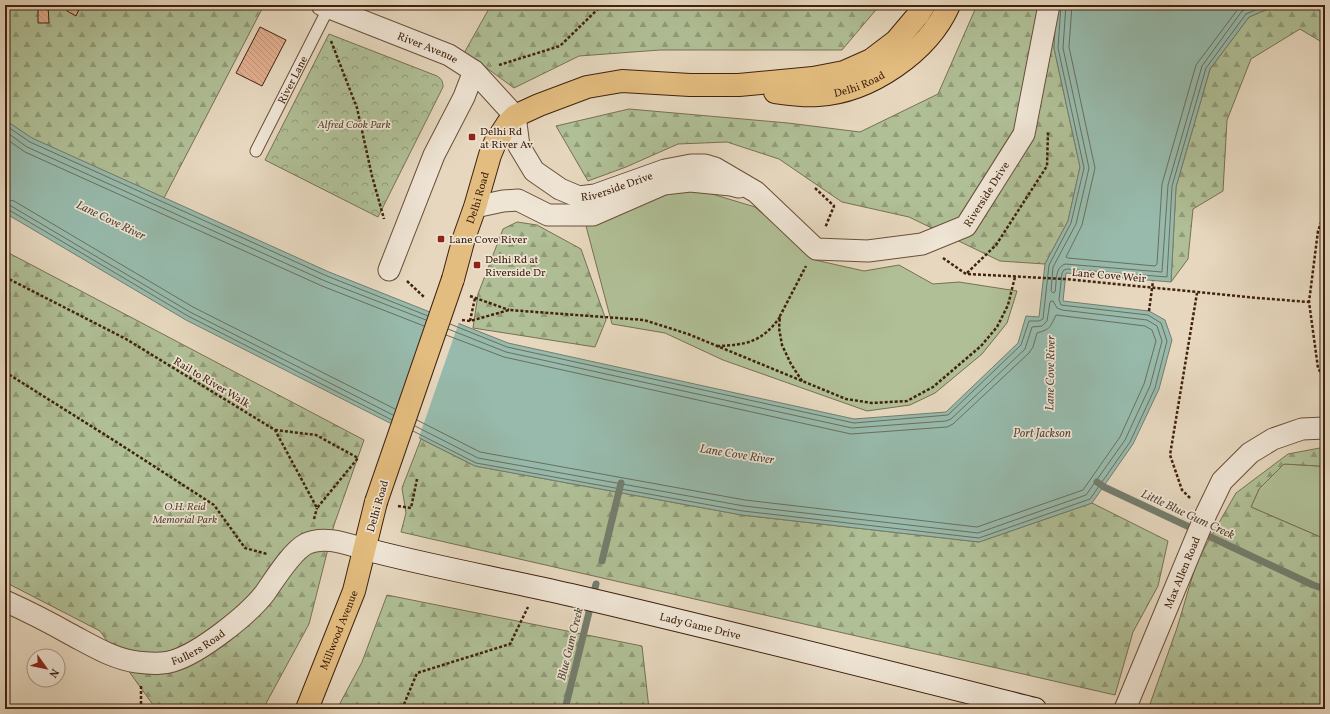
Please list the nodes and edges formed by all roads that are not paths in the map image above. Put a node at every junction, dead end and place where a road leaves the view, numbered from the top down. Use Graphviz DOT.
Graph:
graph roads {
  1 [pos="924,5"];
  2 [pos="949,5"];
  3 [pos="1049,5"];
  4 [pos="324,12"];
  5 [pos="479,76"];
  6 [pos="739,85"];
  7 [pos="515,116"];
  8 [pos="256,152"];
  9 [pos="756,192"];
  10 [pos="475,207"];
  11 [pos="389,270"];
  12 [pos="1325,428"];
  13 [pos="365,549"];
  14 [pos="5,601"];
  15 [pos="307,709"];
  16 [pos="1035,709"];
  17 [pos="1125,709"];
  1 -- 6 [label="main road, Delhi Road"];
  2 -- 6 [label="main road, Delhi Road"];
  3 -- 9 [label="street, Riverside Drive"];
  4 -- 5 [label="street, River Avenue"];
  4 -- 8 [label="lane, River Lane"];
  5 -- 7 [label="street, River Avenue"];
  5 -- 11 [label="street"];
  6 -- 7 [label="main road, Delhi Road"];
  7 -- 9 [label="street, Riverside Drive"];
  7 -- 10 [label="main road, Delhi Road"];
  9 -- 10 [label="street, Riverside Drive"];
  10 -- 13 [label="main road, Delhi Road, bridge"];
  12 -- 17 [label="street, Max Allen Road"];
  13 -- 14 [label="street, Fullers Road"];
  13 -- 15 [label="main road, Millwood Avenue"];
  13 -- 16 [label="main road, Lady Game Drive"];
}
